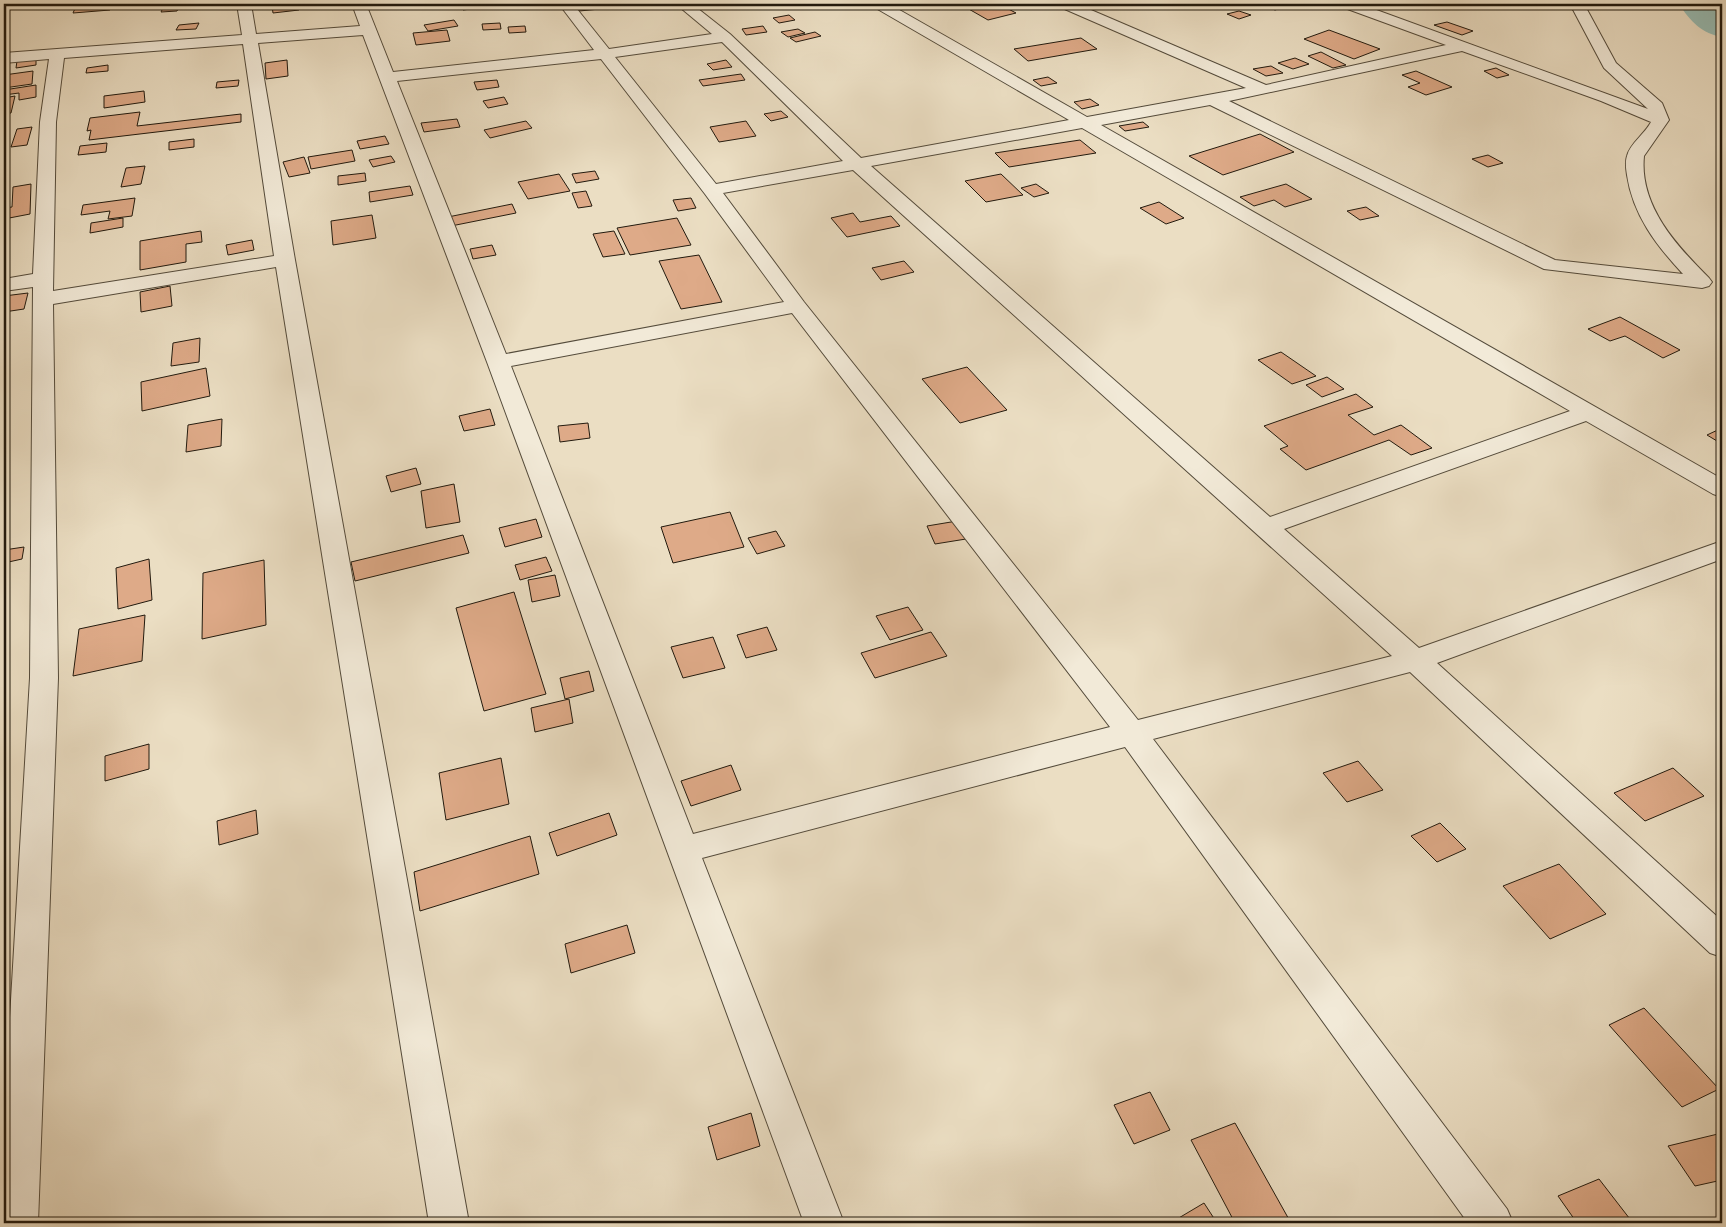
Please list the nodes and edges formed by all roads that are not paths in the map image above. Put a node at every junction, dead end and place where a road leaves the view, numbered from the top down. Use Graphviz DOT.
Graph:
graph roads {
  1 [pos="244,4"];
  2 [pos="359,4"];
  3 [pos="566,4"];
  4 [pos="683,4"];
  5 [pos="879,4"];
  6 [pos="1065,4"];
  7 [pos="1347,4"];
  8 [pos="1577,4"];
  9 [pos="369,30"];
  10 [pos="725,37"];
  11 [pos="249,40"];
  12 [pos="1463,46"];
  13 [pos="57,54"];
  14 [pos="604,54"];
  15 [pos="4,58"];
  16 [pos="386,77"];
  17 [pos="1264,90"];
  18 [pos="1213,100"];
  19 [pos="1661,120"];
  20 [pos="1086,122"];
  21 [pos="856,163"];
  22 [pos="711,190"];
  23 [pos="285,260"];
  24 [pos="1712,283"];
  25 [pos="4,285"];
  26 [pos="43,289"];
  27 [pos="797,306"];
  28 [pos="498,362"];
  29 [pos="1589,412"];
  30 [pos="1722,489"];
  31 [pos="1266,527"];
  32 [pos="1722,550"];
  33 [pos="1415,660"];
  34 [pos="1131,733"];
  35 [pos="682,850"];
  36 [pos="1722,942"];
  37 [pos="18,1223"];
  38 [pos="449,1223"];
  39 [pos="824,1223"];
  40 [pos="1493,1223"];
  1 -- 11 [label="street"];
  2 -- 9 [label="street"];
  3 -- 14 [label="street"];
  4 -- 10 [label="street"];
  5 -- 20 [label="street"];
  6 -- 17 [label="street"];
  7 -- 12 [label="street"];
  8 -- 19 [label="street"];
  9 -- 11 [label="street"];
  9 -- 16 [label="street"];
  10 -- 14 [label="street"];
  10 -- 21 [label="street"];
  11 -- 13 [label="street"];
  11 -- 23 [label="street"];
  12 -- 17 [label="street"];
  12 -- 19 [label="street"];
  13 -- 15 [label="street"];
  13 -- 26 [label="street"];
  14 -- 16 [label="street"];
  14 -- 22 [label="street"];
  16 -- 28 [label="street"];
  17 -- 18 [label="street"];
  18 -- 20 [label="street"];
  18 -- 24 [label="street"];
  19 -- 24 [label="street"];
  20 -- 21 [label="street"];
  20 -- 29 [label="street"];
  21 -- 22 [label="street"];
  21 -- 31 [label="street"];
  22 -- 27 [label="street"];
  23 -- 26 [label="street"];
  23 -- 38 [label="street"];
  25 -- 26 [label="street"];
  26 -- 37 [label="street"];
  27 -- 28 [label="street"];
  27 -- 34 [label="street"];
  28 -- 35 [label="street"];
  29 -- 30 [label="street"];
  29 -- 31 [label="street"];
  31 -- 33 [label="street"];
  32 -- 33 [label="street"];
  33 -- 34 [label="street"];
  33 -- 36 [label="street"];
  34 -- 35 [label="street"];
  34 -- 40 [label="street"];
  35 -- 39 [label="street"];
}
